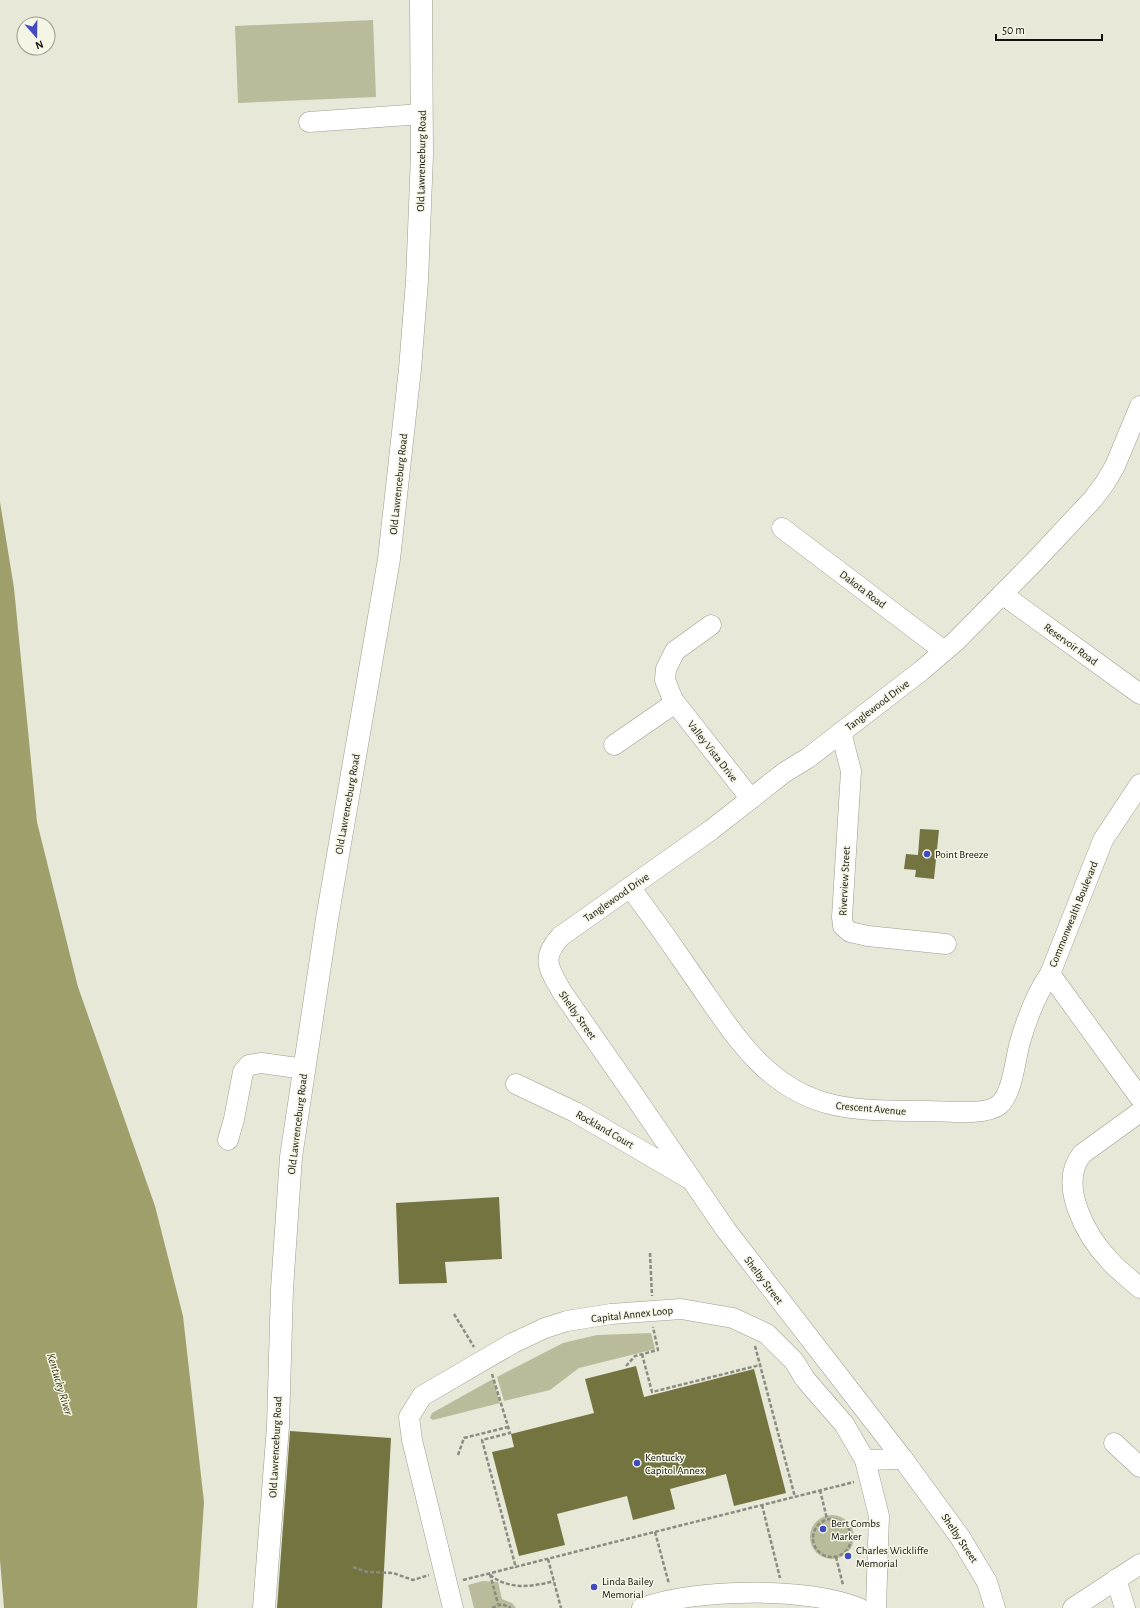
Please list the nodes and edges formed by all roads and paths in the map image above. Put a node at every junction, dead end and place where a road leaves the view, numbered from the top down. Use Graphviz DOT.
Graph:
graph roads {
  1 [pos="421,0"];
  2 [pos="422,114"];
  3 [pos="309,122"];
  4 [pos="1140,406"];
  5 [pos="782,528"];
  6 [pos="1002,594"];
  7 [pos="711,625"];
  8 [pos="944,651"];
  9 [pos="1140,694"];
  10 [pos="675,703"];
  11 [pos="841,732"];
  12 [pos="614,745"];
  13 [pos="1140,784"];
  14 [pos="751,799"];
  15 [pos="630,887"];
  16 [pos="946,944"];
  17 [pos="553,945"];
  18 [pos="1050,974"];
  19 [pos="304,1069"];
  20 [pos="516,1084"];
  21 [pos="1140,1098"];
  22 [pos="1140,1112"];
  23 [pos="228,1140"];
  24 [pos="691,1180"];
  25 [pos="650,1253"];
  26 [pos="1140,1288"];
  27 [pos="652,1294"];
  28 [pos="454,1314"];
  29 [pos="750,1325"];
  30 [pos="653,1333"];
  31 [pos="472,1345"];
  32 [pos="642,1354"];
  33 [pos="760,1364"];
  34 [pos="626,1366"];
  35 [pos="495,1378"];
  36 [pos="508,1427"];
  37 [pos="1114,1444"];
  38 [pos="458,1455"];
  39 [pos="903,1459"];
  40 [pos="1140,1467"];
  41 [pos="867,1469"];
  42 [pos="820,1490"];
  43 [pos="795,1496"];
  44 [pos="762,1505"];
  45 [pos="827,1519"];
  46 [pos="656,1532"];
  47 [pos="836,1557"];
  48 [pos="548,1559"];
  49 [pos="1140,1564"];
  50 [pos="516,1568"];
  51 [pos="500,1572"];
  52 [pos="1116,1579"];
  53 [pos="554,1581"];
  54 [pos="785,1594"];
  55 [pos="673,1599"];
  56 [pos="498,1604"];
  57 [pos="853,1606"];
  58 [pos="264,1608"];
  59 [pos="453,1608"];
  60 [pos="492,1608"];
  61 [pos="511,1608"];
  62 [pos="561,1608"];
  63 [pos="642,1608"];
  64 [pos="876,1608"];
  65 [pos="995,1608"];
  66 [pos="1073,1608"];
  67 [pos="1125,1608"];
  1 -- 2 [label="main road, Old Lawrenceburg Road"];
  2 -- 3 [label="street"];
  2 -- 19 [label="main road, Old Lawrenceburg Road"];
  4 -- 6 [label="street, Tanglewood Drive"];
  5 -- 8 [label="street, Dakota Road"];
  6 -- 8 [label="street, Tanglewood Drive"];
  6 -- 9 [label="street, Reservoir Road"];
  7 -- 10 [label="street, Valley Vista Drive"];
  8 -- 11 [label="street, Tanglewood Drive"];
  10 -- 12 [label="street"];
  10 -- 14 [label="street, Valley Vista Drive"];
  11 -- 14 [label="street, Tanglewood Drive"];
  11 -- 16 [label="street, Riverview Street"];
  13 -- 18 [label="street, Commonwealth Boulevard"];
  14 -- 15 [label="street, Tanglewood Drive"];
  15 -- 17 [label="street, Tanglewood Drive"];
  15 -- 18 [label="street, Crescent Avenue"];
  17 -- 24 [label="street, Shelby Street"];
  18 -- 21 [label="street, Commonwealth Boulevard"];
  19 -- 23 [label="street"];
  19 -- 58 [label="main road, Old Lawrenceburg Road"];
  20 -- 24 [label="street, Rockland Court"];
  22 -- 26 [label="street"];
  24 -- 39 [label="street, Shelby Street"];
  25 -- 27 [label="path"];
  28 -- 31 [label="path"];
  29 -- 33 [label="path"];
  29 -- 41 [label="street, Capital Annex Loop"];
  29 -- 59 [label="street, Capital Annex Loop"];
  30 -- 32 [label="path"];
  32 -- 33 [label="path"];
  32 -- 34 [label="path"];
  33 -- 43 [label="path"];
  35 -- 36 [label="path"];
  36 -- 38 [label="path"];
  36 -- 50 [label="path"];
  37 -- 40 [label="street"];
  39 -- 41 [label="street"];
  39 -- 65 [label="street, Shelby Street"];
  41 -- 42 [label="path"];
  41 -- 64 [label="street, Capital Annex Loop"];
  42 -- 43 [label="path"];
  42 -- 45 [label="path"];
  43 -- 44 [label="path"];
  44 -- 46 [label="path"];
  44 -- 54 [label="path"];
  45 -- 47 [label="path"];
  45 -- 47 [label="path"];
  46 -- 48 [label="path"];
  46 -- 55 [label="path"];
  47 -- 57 [label="path"];
  48 -- 50 [label="path"];
  48 -- 53 [label="path"];
  49 -- 52 [label="street"];
  50 -- 51 [label="path"];
  52 -- 66 [label="street"];
  52 -- 67 [label="street"];
  53 -- 56 [label="path"];
  53 -- 62 [label="path"];
  54 -- 55 [label="street"];
  54 -- 57 [label="street"];
  55 -- 63 [label="street"];
  56 -- 60 [label="path"];
  56 -- 61 [label="path"];
}
